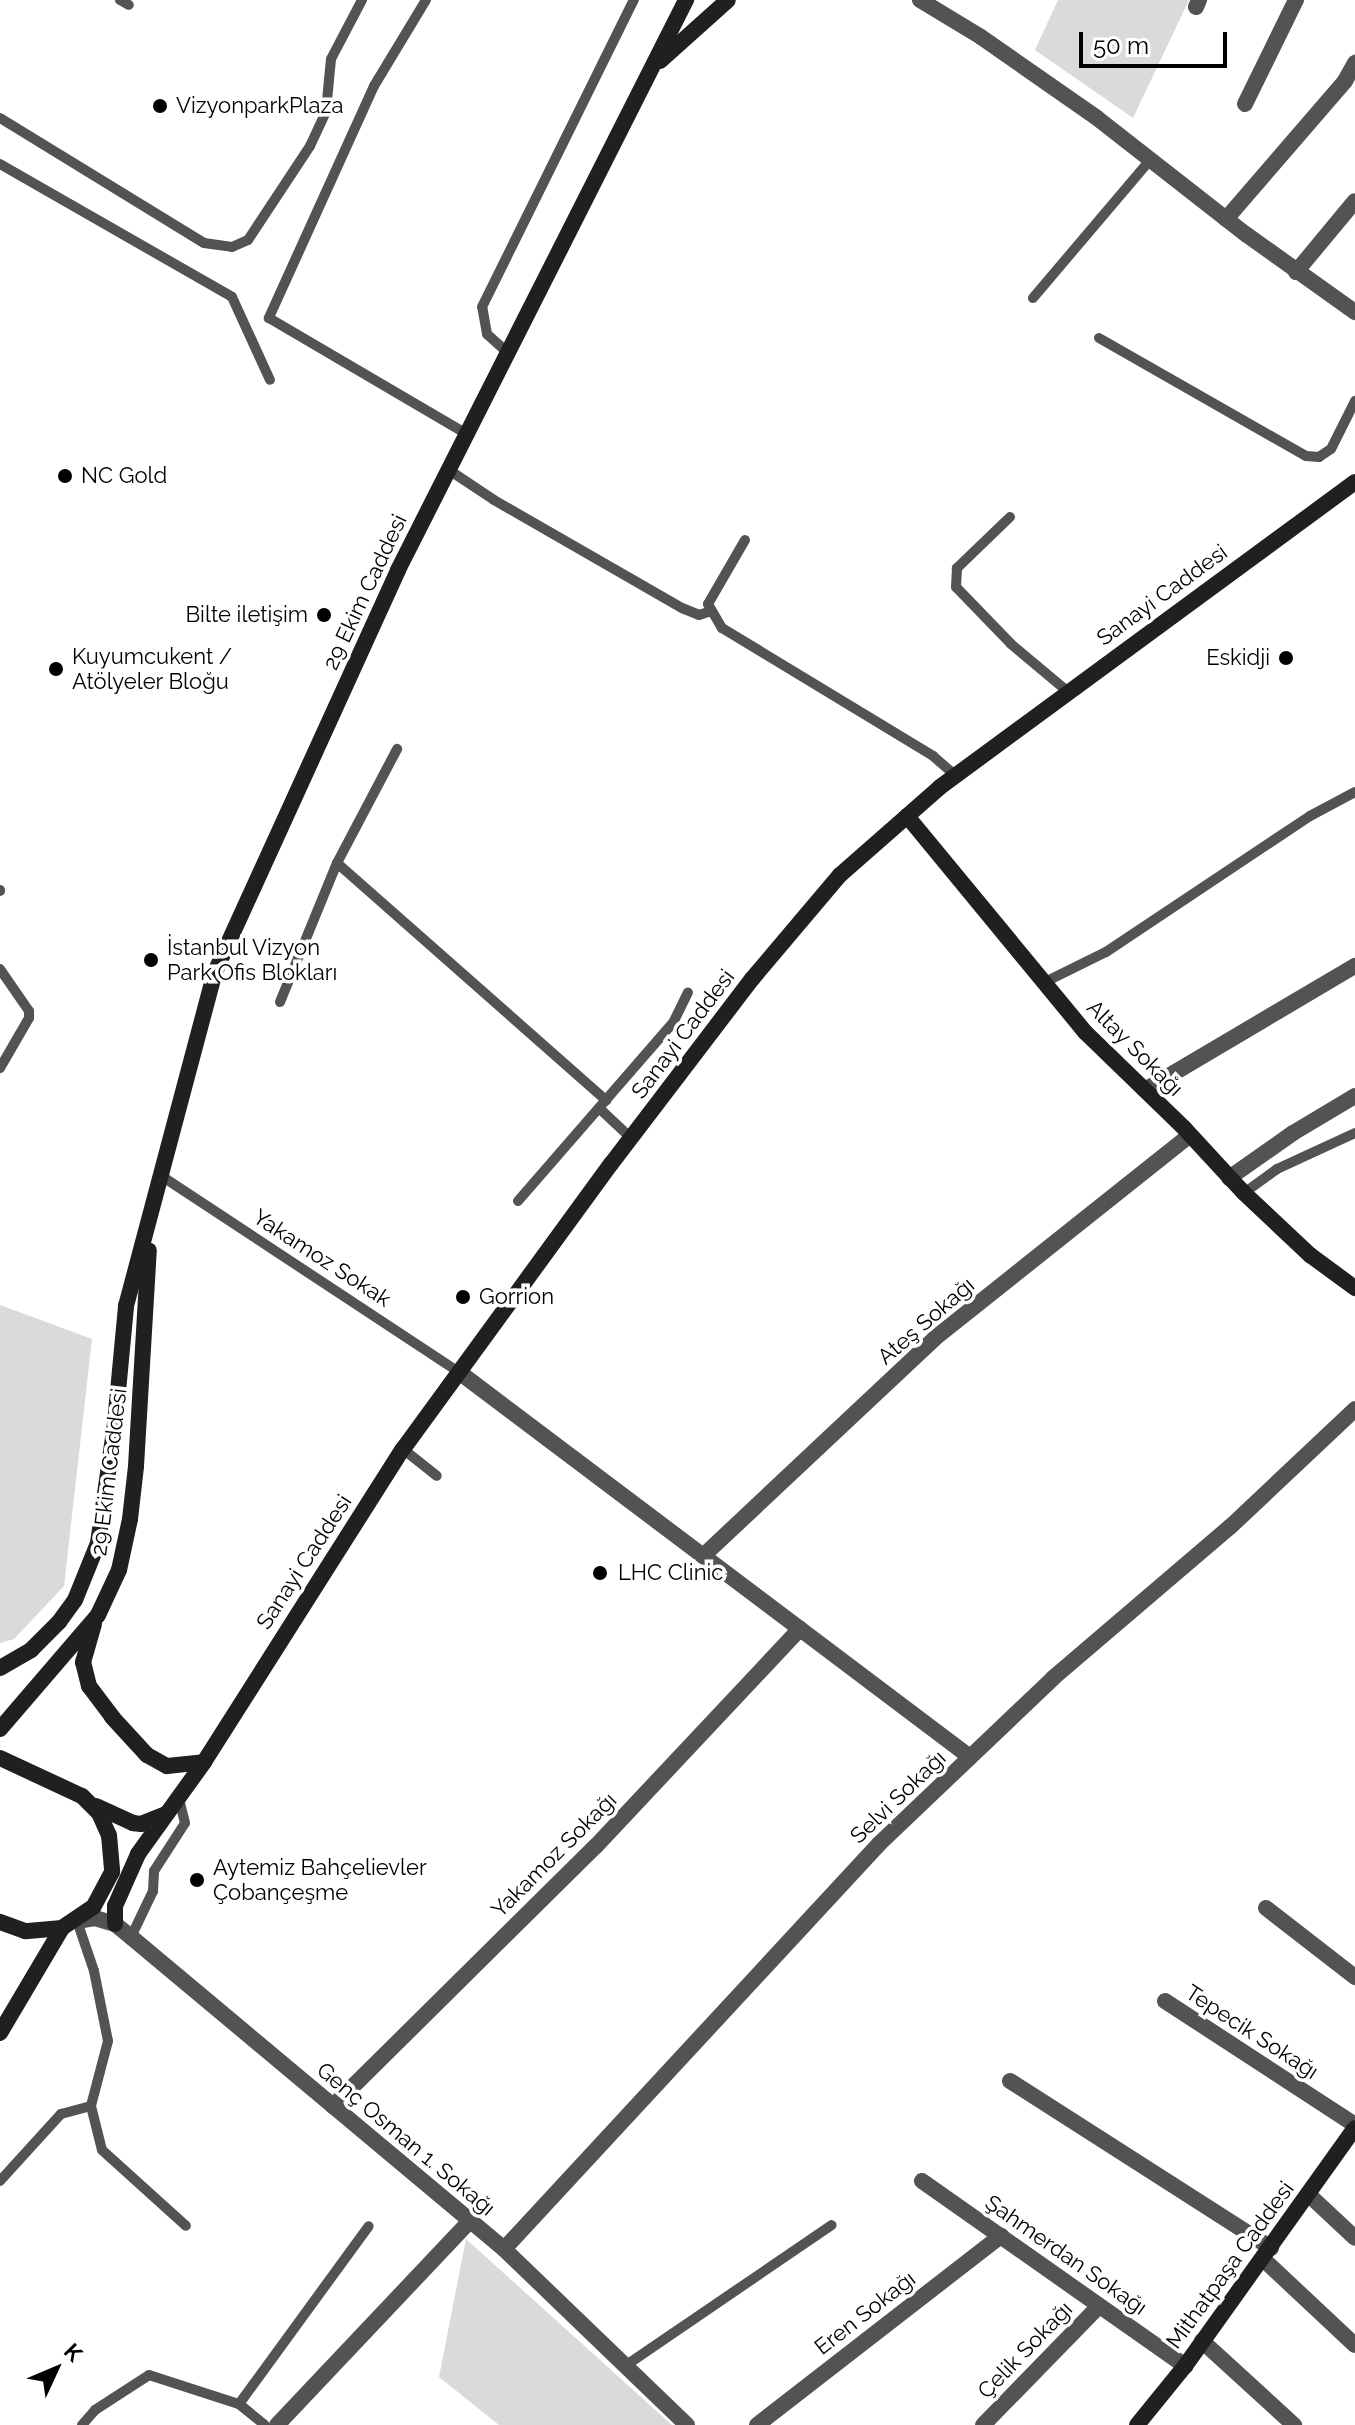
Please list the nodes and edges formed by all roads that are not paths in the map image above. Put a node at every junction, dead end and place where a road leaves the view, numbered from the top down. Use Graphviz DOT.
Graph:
graph roads {
  1 [pos="362,0"];
  2 [pos="426,0"];
  3 [pos="634,0"];
  4 [pos="686,0"];
  5 [pos="728,0"];
  6 [pos="1296,0"];
  7 [pos="926,1"];
  8 [pos="1355,63"];
  9 [pos="650,71"];
  10 [pos="1350,86"];
  11 [pos="1245,104"];
  12 [pos="0,118"];
  13 [pos="1150,160"];
  14 [pos="0,164"];
  15 [pos="1355,201"];
  16 [pos="1226,219"];
  17 [pos="1296,272"];
  18 [pos="1033,298"];
  19 [pos="1355,312"];
  20 [pos="1099,338"];
  21 [pos="508,353"];
  22 [pos="270,380"];
  23 [pos="1355,401"];
  24 [pos="467,434"];
  25 [pos="449,470"];
  26 [pos="1355,482"];
  27 [pos="1010,517"];
  28 [pos="745,540"];
  29 [pos="711,611"];
  30 [pos="1067,691"];
  31 [pos="397,749"];
  32 [pos="955,775"];
  33 [pos="1355,792"];
  34 [pos="907,816"];
  35 [pos="337,863"];
  36 [pos="1355,966"];
  37 [pos="0,969"];
  38 [pos="1043,983"];
  39 [pos="688,992"];
  40 [pos="280,1002"];
  41 [pos="0,1068"];
  42 [pos="1145,1090"];
  43 [pos="1355,1096"];
  44 [pos="603,1104"];
  45 [pos="1355,1133"];
  46 [pos="1190,1135"];
  47 [pos="631,1138"];
  48 [pos="163,1177"];
  49 [pos="1229,1178"];
  50 [pos="1244,1193"];
  51 [pos="518,1201"];
  52 [pos="150,1229"];
  53 [pos="1355,1288"];
  54 [pos="459,1372"];
  55 [pos="1355,1409"];
  56 [pos="403,1449"];
  57 [pos="437,1476"];
  58 [pos="703,1556"];
  59 [pos="98,1615"];
  60 [pos="800,1629"];
  61 [pos="0,1668"];
  62 [pos="0,1729"];
  63 [pos="970,1757"];
  64 [pos="0,1758"];
  65 [pos="204,1762"];
  66 [pos="82,1796"];
  67 [pos="179,1799"];
  68 [pos="168,1813"];
  69 [pos="1266,1908"];
  70 [pos="0,1922"];
  71 [pos="69,1924"];
  72 [pos="115,1924"];
  73 [pos="131,1937"];
  74 [pos="1355,1977"];
  75 [pos="1165,2001"];
  76 [pos="0,2033"];
  77 [pos="1010,2081"];
  78 [pos="91,2106"];
  79 [pos="333,2106"];
  80 [pos="1355,2127"];
  81 [pos="0,2181"];
  82 [pos="922,2181"];
  83 [pos="1308,2194"];
  84 [pos="469,2222"];
  85 [pos="832,2225"];
  86 [pos="186,2226"];
  87 [pos="369,2226"];
  88 [pos="1001,2236"];
  89 [pos="1355,2238"];
  90 [pos="504,2249"];
  91 [pos="1267,2254"];
  92 [pos="1099,2306"];
  93 [pos="1202,2341"];
  94 [pos="1355,2345"];
  95 [pos="625,2366"];
  96 [pos="1185,2366"];
  97 [pos="239,2404"];
  98 [pos="82,2425"];
  99 [pos="265,2425"];
  100 [pos="277,2425"];
  101 [pos="687,2425"];
  102 [pos="757,2425"];
  103 [pos="983,2425"];
  104 [pos="1137,2425"];
  105 [pos="1294,2425"];
  1 -- 12 [label="lane"];
  2 -- 24 [label="lane"];
  3 -- 21 [label="lane"];
  4 -- 9 [label="main road, 29 Ekim Caddesi"];
  5 -- 9 [label="main road"];
  6 -- 11 [label="street"];
  7 -- 13 [label="street"];
  8 -- 10 [label="street"];
  9 -- 21 [label="main road, 29 Ekim Caddesi"];
  10 -- 16 [label="street"];
  13 -- 16 [label="street"];
  13 -- 18 [label="lane"];
  14 -- 22 [label="lane"];
  15 -- 17 [label="street"];
  16 -- 17 [label="street"];
  17 -- 19 [label="street"];
  20 -- 23 [label="lane"];
  21 -- 24 [label="main road, 29 Ekim Caddesi"];
  24 -- 25 [label="main road, 29 Ekim Caddesi"];
  25 -- 29 [label="lane"];
  25 -- 48 [label="main road, 29 Ekim Caddesi"];
  26 -- 30 [label="main road, Sanayi Caddesi"];
  27 -- 30 [label="lane"];
  28 -- 29 [label="lane"];
  29 -- 32 [label="lane"];
  30 -- 32 [label="main road, Sanayi Caddesi"];
  31 -- 35 [label="lane"];
  32 -- 34 [label="main road, Sanayi Caddesi"];
  33 -- 38 [label="lane"];
  34 -- 38 [label="main road, Altay Sokağı"];
  34 -- 47 [label="main road, Sanayi Caddesi"];
  35 -- 40 [label="lane"];
  35 -- 44 [label="lane"];
  36 -- 42 [label="street"];
  37 -- 41 [label="lane"];
  38 -- 42 [label="main road, Altay Sokağı"];
  39 -- 44 [label="lane"];
  42 -- 46 [label="main road, Altay Sokağı"];
  43 -- 49 [label="street"];
  44 -- 47 [label="lane"];
  44 -- 51 [label="lane"];
  45 -- 50 [label="lane"];
  46 -- 49 [label="main road, Altay Sokağı"];
  46 -- 58 [label="street, Ateş Sokağı"];
  47 -- 54 [label="main road, Sanayi Caddesi"];
  48 -- 52 [label="main road, 29 Ekim Caddesi"];
  48 -- 54 [label="lane, Yakamoz Sokak"];
  49 -- 50 [label="main road, Altay Sokağı"];
  50 -- 53 [label="main road, Altay Sokağı"];
  52 -- 59 [label="main road, 29 Ekim Caddesi"];
  52 -- 61 [label="main road, 29 Ekim Caddesi"];
  54 -- 56 [label="main road, Sanayi Caddesi"];
  54 -- 58 [label="street"];
  55 -- 63 [label="street, Selvi Sokağı"];
  56 -- 57 [label="lane"];
  56 -- 65 [label="main road, Sanayi Caddesi"];
  58 -- 60 [label="street"];
  59 -- 62 [label="main road, 29 Ekim Caddesi"];
  59 -- 65 [label="main road"];
  60 -- 63 [label="street"];
  60 -- 79 [label="street, Yakamoz Sokağı"];
  63 -- 90 [label="street, Selvi Sokağı"];
  64 -- 66 [label="main road"];
  65 -- 67 [label="main road, Sanayi Caddesi"];
  66 -- 68 [label="main road"];
  66 -- 71 [label="main road"];
  67 -- 68 [label="main road, Sanayi Caddesi"];
  67 -- 73 [label="lane"];
  68 -- 72 [label="main road, Sanayi Caddesi"];
  69 -- 74 [label="street"];
  70 -- 71 [label="main road"];
  71 -- 72 [label="street"];
  71 -- 76 [label="main road"];
  71 -- 78 [label="lane"];
  72 -- 73 [label="street, Genç Osman 1. Sokağı"];
  73 -- 79 [label="street, Genç Osman 1. Sokağı"];
  75 -- 80 [label="street, Tepecik Sokağı"];
  77 -- 91 [label="street"];
  78 -- 81 [label="lane"];
  78 -- 86 [label="lane"];
  79 -- 84 [label="street, Genç Osman 1. Sokağı"];
  80 -- 83 [label="main road, Mithatpaşa Caddesi"];
  82 -- 88 [label="street, Şahmerdan Sokağı"];
  83 -- 89 [label="street"];
  83 -- 91 [label="main road, Mithatpaşa Caddesi"];
  84 -- 90 [label="street, Genç Osman 1. Sokağı"];
  84 -- 100 [label="street"];
  85 -- 95 [label="lane"];
  87 -- 97 [label="lane"];
  88 -- 92 [label="street, Şahmerdan Sokağı"];
  88 -- 102 [label="street, Eren Sokağı"];
  90 -- 95 [label="street, Genç Osman 1. Sokağı"];
  91 -- 93 [label="main road, Mithatpaşa Caddesi"];
  91 -- 94 [label="street"];
  92 -- 96 [label="street, Şahmerdan Sokağı"];
  92 -- 103 [label="street, Çelik Sokağı"];
  93 -- 96 [label="main road, Mithatpaşa Caddesi"];
  93 -- 105 [label="street"];
  95 -- 101 [label="street, Genç Osman 1. Sokağı"];
  96 -- 104 [label="main road, Mithatpaşa Caddesi"];
  97 -- 98 [label="lane"];
  97 -- 99 [label="lane"];
}
